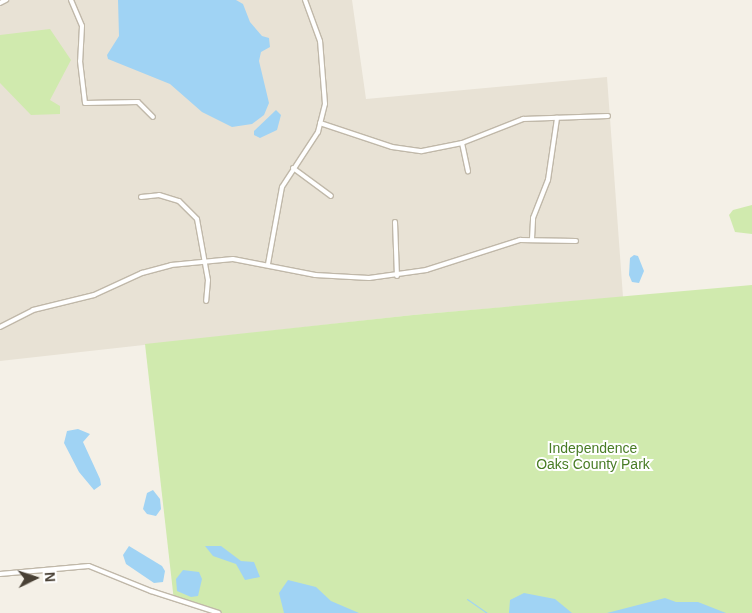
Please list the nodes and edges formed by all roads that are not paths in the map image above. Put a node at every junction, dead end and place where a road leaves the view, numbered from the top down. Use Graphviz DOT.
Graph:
graph roads {
  1 [pos="6,0"];
  2 [pos="71,0"];
  3 [pos="304,0"];
  4 [pos="0,3"];
  5 [pos="608,116"];
  6 [pos="153,117"];
  7 [pos="557,118"];
  8 [pos="320,123"];
  9 [pos="462,142"];
  10 [pos="293,168"];
  11 [pos="468,171"];
  12 [pos="331,196"];
  13 [pos="141,197"];
  14 [pos="395,222"];
  15 [pos="532,239"];
  16 [pos="576,240"];
  17 [pos="206,261"];
  18 [pos="268,264"];
  19 [pos="397,276"];
  20 [pos="206,301"];
  21 [pos="0,327"];
  22 [pos="0,574"];
  23 [pos="219,613"];
  1 -- 4 [label="street"];
  2 -- 6 [label="street"];
  3 -- 8 [label="street"];
  5 -- 7 [label="street"];
  7 -- 9 [label="street"];
  7 -- 15 [label="street"];
  8 -- 9 [label="street"];
  8 -- 10 [label="street"];
  9 -- 11 [label="street"];
  10 -- 12 [label="street"];
  10 -- 18 [label="street"];
  13 -- 17 [label="street"];
  14 -- 19 [label="street"];
  15 -- 16 [label="street"];
  15 -- 19 [label="street"];
  17 -- 18 [label="street"];
  17 -- 20 [label="street"];
  17 -- 21 [label="street"];
  18 -- 19 [label="street"];
  22 -- 23 [label="street"];
}
